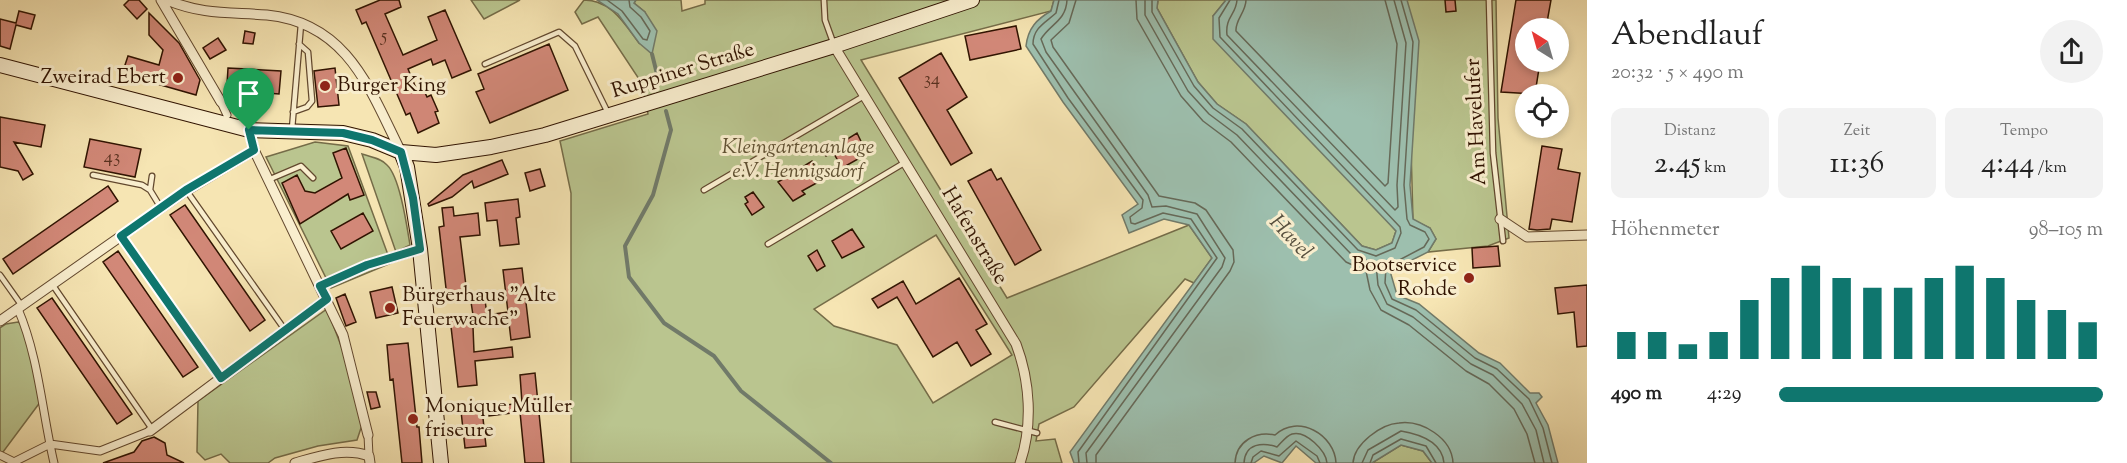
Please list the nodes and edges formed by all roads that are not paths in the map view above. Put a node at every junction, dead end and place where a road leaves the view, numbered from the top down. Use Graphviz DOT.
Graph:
graph roads {
  1 [pos="161,0"];
  2 [pos="167,0"];
  3 [pos="972,0"];
  4 [pos="1489,0"];
  5 [pos="824,1"];
  6 [pos="302,23"];
  7 [pos="299,44"];
  8 [pos="834,46"];
  9 [pos="485,64"];
  10 [pos="0,65"];
  11 [pos="866,94"];
  12 [pos="221,102"];
  13 [pos="293,112"];
  14 [pos="227,115"];
  15 [pos="609,116"];
  16 [pos="249,130"];
  17 [pos="292,132"];
  18 [pos="254,150"];
  19 [pos="401,152"];
  20 [pos="907,161"];
  21 [pos="93,175"];
  22 [pos="152,176"];
  23 [pos="313,178"];
  24 [pos="268,180"];
  25 [pos="150,190"];
  26 [pos="186,190"];
  27 [pos="704,190"];
  28 [pos="161,208"];
  29 [pos="1500,219"];
  30 [pos="1587,235"];
  31 [pos="121,236"];
  32 [pos="1503,241"];
  33 [pos="768,244"];
  34 [pos="420,249"];
  35 [pos="0,275"];
  36 [pos="52,284"];
  37 [pos="320,286"];
  38 [pos="327,299"];
  39 [pos="20,307"];
  40 [pos="0,321"];
  41 [pos="285,331"];
  42 [pos="221,378"];
  43 [pos="995,422"];
  44 [pos="151,430"];
  45 [pos="1027,430"];
  46 [pos="1037,433"];
  47 [pos="368,435"];
  48 [pos="50,444"];
  49 [pos="0,455"];
  50 [pos="370,460"];
  51 [pos="13,462"];
  52 [pos="54,463"];
  53 [pos="295,463"];
  54 [pos="441,463"];
  55 [pos="1020,463"];
  1 -- 12 [label="street"];
  2 -- 6 [label="street"];
  3 -- 8 [label="main road, Ruppiner Straße"];
  4 -- 29 [label="lane, Am Havelufer"];
  5 -- 8 [label="lane"];
  6 -- 7 [label="lane"];
  6 -- 19 [label="street"];
  7 -- 13 [label="lane"];
  7 -- 13 [label="lane"];
  8 -- 11 [label="street, Hafenstraße"];
  8 -- 15 [label="main road, Ruppiner Straße"];
  9 -- 15 [label="lane"];
  10 -- 16 [label="main road, Ruppiner Straße"];
  11 -- 20 [label="street, Hafenstraße"];
  11 -- 27 [label="lane"];
  12 -- 14 [label="street"];
  13 -- 17 [label="lane"];
  15 -- 19 [label="main road, Ruppiner Straße"];
  16 -- 17 [label="main road, Ruppiner Straße"];
  16 -- 18 [label="street"];
  17 -- 19 [label="main road, Ruppiner Straße"];
  18 -- 24 [label="street"];
  18 -- 26 [label="street"];
  19 -- 34 [label="main road"];
  20 -- 33 [label="lane"];
  20 -- 45 [label="street, Hafenstraße"];
  21 -- 25 [label="lane"];
  22 -- 25 [label="lane"];
  23 -- 24 [label="lane"];
  24 -- 37 [label="street"];
  25 -- 28 [label="lane"];
  26 -- 28 [label="street"];
  26 -- 41 [label="lane"];
  28 -- 31 [label="street"];
  29 -- 30 [label="street"];
  29 -- 32 [label="lane, Am Havelufer"];
  31 -- 36 [label="street"];
  31 -- 42 [label="lane"];
  34 -- 37 [label="street"];
  34 -- 54 [label="main road"];
  35 -- 39 [label="lane"];
  36 -- 39 [label="street"];
  36 -- 44 [label="lane"];
  37 -- 38 [label="street"];
  38 -- 41 [label="street"];
  38 -- 47 [label="street"];
  39 -- 40 [label="street"];
  39 -- 48 [label="street"];
  41 -- 42 [label="street"];
  42 -- 44 [label="street"];
  43 -- 45 [label="lane"];
  44 -- 48 [label="street"];
  45 -- 46 [label="lane"];
  45 -- 55 [label="street, Hafenstraße"];
  47 -- 50 [label="street"];
  48 -- 51 [label="street"];
  48 -- 52 [label="street"];
  49 -- 51 [label="street"];
  50 -- 53 [label="street"];
}
